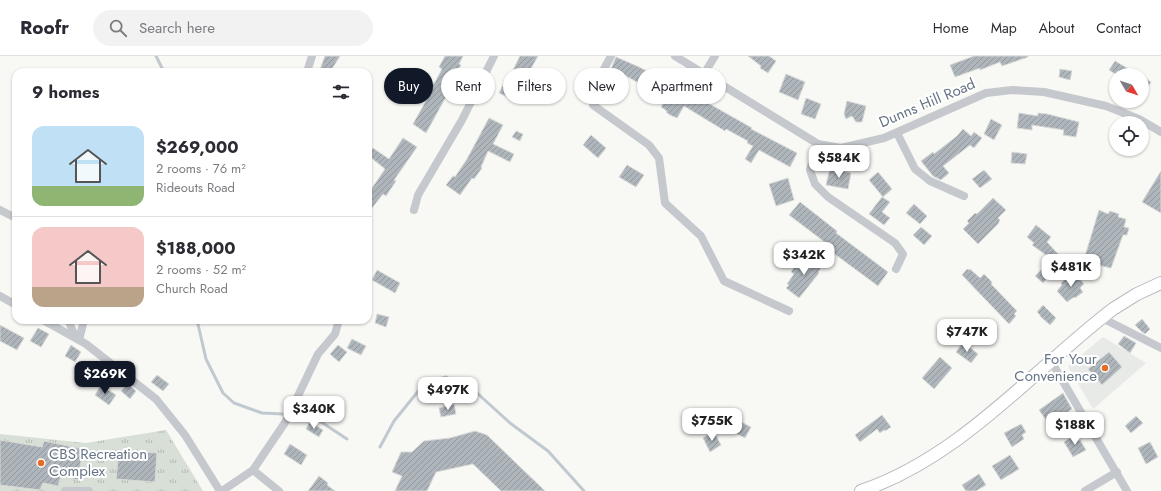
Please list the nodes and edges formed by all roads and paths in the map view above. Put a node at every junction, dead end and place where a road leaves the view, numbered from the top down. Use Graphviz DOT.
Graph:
graph roads {
  1 [pos="312,56"];
  2 [pos="494,56"];
  3 [pos="611,56"];
  4 [pos="675,56"];
  5 [pos="715,56"];
  6 [pos="308,68"];
  7 [pos="694,68"];
  8 [pos="708,68"];
  9 [pos="726,87"];
  10 [pos="1161,132"];
  11 [pos="897,133"];
  12 [pos="818,144"];
  13 [pos="964,196"];
  14 [pos="0,210"];
  15 [pos="414,210"];
  16 [pos="12,216"];
  17 [pos="896,269"];
  18 [pos="1161,283"];
  19 [pos="0,296"];
  20 [pos="12,303"];
  21 [pos="789,311"];
  22 [pos="1102,318"];
  23 [pos="50,324"];
  24 [pos="70,324"];
  25 [pos="83,324"];
  26 [pos="338,324"];
  27 [pos="77,339"];
  28 [pos="1161,348"];
  29 [pos="1051,361"];
  30 [pos="252,470"];
  31 [pos="1117,472"];
  32 [pos="65,491"];
  33 [pos="89,491"];
  34 [pos="221,491"];
  35 [pos="279,491"];
  36 [pos="861,491"];
  37 [pos="1085,491"];
  38 [pos="1127,491"];
  1 -- 6 [label="street"];
  2 -- 15 [label="street"];
  3 -- 21 [label="street"];
  4 -- 7 [label="street, Dunns Hill Road"];
  5 -- 8 [label="street"];
  9 -- 12 [label="street, Dunns Hill Road"];
  10 -- 11 [label="street, Dunns Hill Road"];
  11 -- 12 [label="street, Dunns Hill Road"];
  11 -- 13 [label="street"];
  12 -- 17 [label="street"];
  14 -- 16 [label="street"];
  18 -- 22 [label="main road"];
  19 -- 20 [label="street"];
  22 -- 28 [label="street"];
  22 -- 29 [label="main road"];
  23 -- 27 [label="street"];
  24 -- 27 [label="street"];
  25 -- 27 [label="street"];
  26 -- 30 [label="street"];
  27 -- 34 [label="street"];
  29 -- 31 [label="street"];
  29 -- 36 [label="main road"];
  30 -- 34 [label="street"];
  30 -- 35 [label="street"];
  31 -- 37 [label="street"];
  31 -- 38 [label="street"];
  32 -- 33 [label="street"];
}
